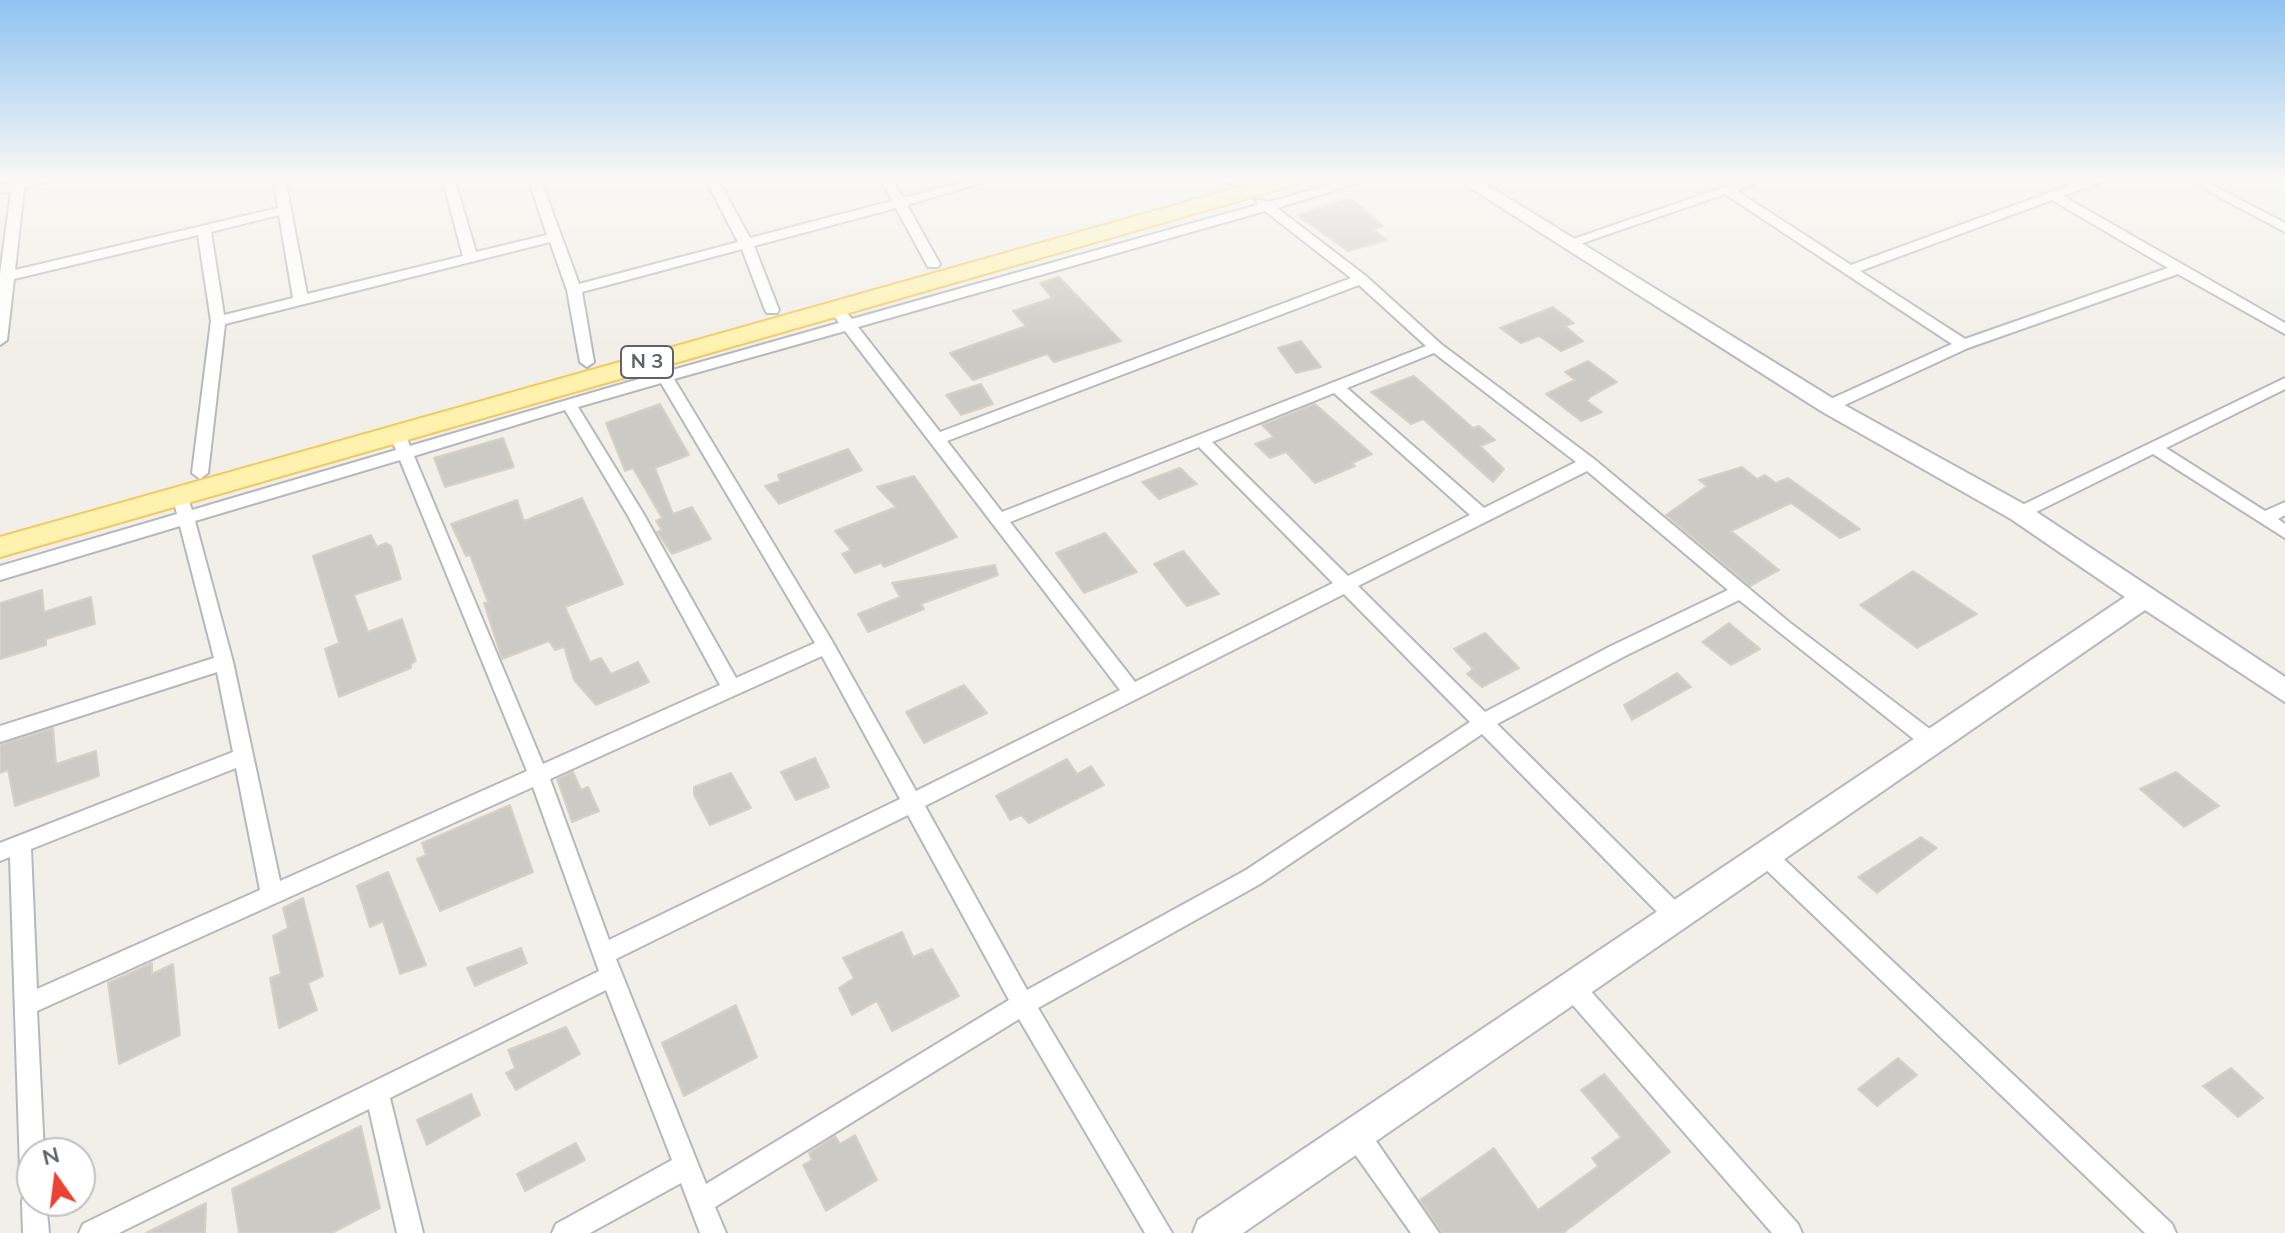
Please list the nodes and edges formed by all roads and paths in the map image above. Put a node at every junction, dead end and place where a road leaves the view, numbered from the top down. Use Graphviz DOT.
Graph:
graph roads {
  1 [pos="11,236"];
  2 [pos="180,236"];
  3 [pos="205,236"];
  4 [pos="289,236"];
  5 [pos="464,236"];
  6 [pos="742,236"];
  7 [pos="773,236"];
  8 [pos="919,236"];
  9 [pos="1047,236"];
  10 [pos="1091,236"];
  11 [pos="1305,236"];
  12 [pos="1553,236"];
  13 [pos="1591,236"];
  14 [pos="1794,236"];
  15 [pos="1943,236"];
  16 [pos="2121,236"];
  17 [pos="554,237"];
  18 [pos="746,243"];
  19 [pos="1566,244"];
  20 [pos="471,259"];
  21 [pos="933,264"];
  22 [pos="2178,269"];
  23 [pos="1847,271"];
  24 [pos="5,276"];
  25 [pos="1361,279"];
  26 [pos="574,290"];
  27 [pos="301,300"];
  28 [pos="772,310"];
  29 [pos="841,316"];
  30 [pos="218,321"];
  31 [pos="2285,329"];
  32 [pos="0,340"];
  33 [pos="1963,345"];
  34 [pos="1436,347"];
  35 [pos="587,362"];
  36 [pos="660,368"];
  37 [pos="2285,383"];
  38 [pos="1334,385"];
  39 [pos="569,404"];
  40 [pos="1829,406"];
  41 [pos="938,439"];
  42 [pos="1200,439"];
  43 [pos="402,444"];
  44 [pos="2155,448"];
  45 [pos="1588,463"];
  46 [pos="200,473"];
  47 [pos="183,507"];
  48 [pos="2285,508"];
  49 [pos="2020,513"];
  50 [pos="1480,514"];
  51 [pos="1001,519"];
  52 [pos="2265,519"];
  53 [pos="0,529"];
  54 [pos="2285,532"];
  55 [pos="0,547"];
  56 [pos="0,573"];
  57 [pos="1347,585"];
  58 [pos="1740,592"];
  59 [pos="2144,597"];
  60 [pos="826,646"];
  61 [pos="224,662"];
  62 [pos="731,687"];
  63 [pos="2285,691"];
  64 [pos="1133,693"];
  65 [pos="1484,722"];
  66 [pos="0,734"];
  67 [pos="1932,742"];
  68 [pos="245,756"];
  69 [pos="539,777"];
  70 [pos="910,804"];
  71 [pos="10,848"];
  72 [pos="1765,855"];
  73 [pos="272,895"];
  74 [pos="1676,916"];
  75 [pos="607,965"];
  76 [pos="1572,987"];
  77 [pos="1023,1004"];
  78 [pos="26,1005"];
  79 [pos="377,1094"];
  80 [pos="1356,1134"];
  81 [pos="31,1137"];
  82 [pos="688,1165"];
  83 [pos="702,1201"];
  84 [pos="92,1233"];
  85 [pos="410,1233"];
  86 [pos="565,1233"];
  87 [pos="713,1233"];
  88 [pos="1159,1233"];
  89 [pos="1211,1233"];
  90 [pos="1426,1233"];
  91 [pos="1789,1233"];
  92 [pos="2163,1233"];
  1 -- 24 [label="street"];
  2 -- 24 [label="street"];
  3 -- 30 [label="street"];
  4 -- 27 [label="street"];
  5 -- 20 [label="street"];
  6 -- 18 [label="street"];
  7 -- 18 [label="street"];
  8 -- 21 [label="street"];
  9 -- 21 [label="main road, N 3"];
  10 -- 29 [label="main road, N 3"];
  11 -- 25 [label="street"];
  12 -- 19 [label="street"];
  13 -- 19 [label="street"];
  14 -- 23 [label="street"];
  15 -- 23 [label="street"];
  16 -- 22 [label="street"];
  17 -- 20 [label="street"];
  17 -- 26 [label="street"];
  18 -- 26 [label="street"];
  18 -- 28 [label="street"];
  19 -- 40 [label="street"];
  20 -- 27 [label="street"];
  21 -- 28 [label="main road, N 3"];
  22 -- 31 [label="street"];
  22 -- 33 [label="street"];
  23 -- 33 [label="street"];
  24 -- 32 [label="street"];
  25 -- 34 [label="street"];
  25 -- 41 [label="street"];
  26 -- 35 [label="street"];
  27 -- 30 [label="street"];
  28 -- 35 [label="main road, N 3"];
  29 -- 36 [label="main road, N 3"];
  29 -- 41 [label="street"];
  30 -- 46 [label="street"];
  33 -- 40 [label="street"];
  34 -- 38 [label="street"];
  34 -- 45 [label="street"];
  35 -- 46 [label="main road, N 3"];
  36 -- 39 [label="street"];
  36 -- 43 [label="main road, N 3"];
  36 -- 60 [label="street"];
  37 -- 44 [label="street"];
  38 -- 42 [label="street"];
  38 -- 50 [label="street"];
  39 -- 43 [label="street"];
  39 -- 62 [label="street"];
  40 -- 49 [label="street"];
  41 -- 51 [label="street"];
  42 -- 51 [label="street"];
  42 -- 57 [label="street"];
  43 -- 47 [label="main road, N 3"];
  43 -- 69 [label="street"];
  44 -- 49 [label="street"];
  44 -- 52 [label="street"];
  45 -- 50 [label="street"];
  45 -- 58 [label="street"];
  46 -- 53 [label="main road, N 3"];
  47 -- 55 [label="main road, N 3"];
  47 -- 56 [label="street"];
  47 -- 61 [label="street"];
  48 -- 52 [label="street"];
  49 -- 59 [label="street"];
  50 -- 57 [label="street"];
  51 -- 64 [label="street"];
  52 -- 54 [label="street"];
  57 -- 64 [label="street"];
  57 -- 65 [label="street"];
  58 -- 65 [label="street"];
  58 -- 67 [label="street"];
  59 -- 63 [label="street"];
  59 -- 67 [label="street"];
  60 -- 62 [label="street"];
  60 -- 70 [label="street"];
  61 -- 66 [label="street"];
  61 -- 68 [label="street"];
  62 -- 69 [label="street"];
  64 -- 70 [label="street"];
  65 -- 74 [label="street"];
  65 -- 77 [label="street"];
  67 -- 72 [label="street"];
  68 -- 71 [label="street"];
  68 -- 73 [label="street"];
  69 -- 73 [label="street"];
  69 -- 75 [label="street"];
  70 -- 75 [label="street"];
  70 -- 77 [label="street"];
  71 -- 78 [label="street"];
  72 -- 74 [label="street"];
  72 -- 92 [label="street"];
  73 -- 78 [label="street"];
  74 -- 76 [label="street"];
  75 -- 79 [label="street"];
  75 -- 82 [label="street"];
  76 -- 80 [label="street"];
  76 -- 91 [label="street"];
  77 -- 83 [label="street"];
  77 -- 88 [label="street"];
  78 -- 81 [label="street"];
  79 -- 84 [label="street"];
  79 -- 85 [label="street"];
  80 -- 89 [label="street"];
  80 -- 90 [label="street"];
  82 -- 83 [label="street"];
  82 -- 86 [label="street"];
  83 -- 87 [label="street"];
}
